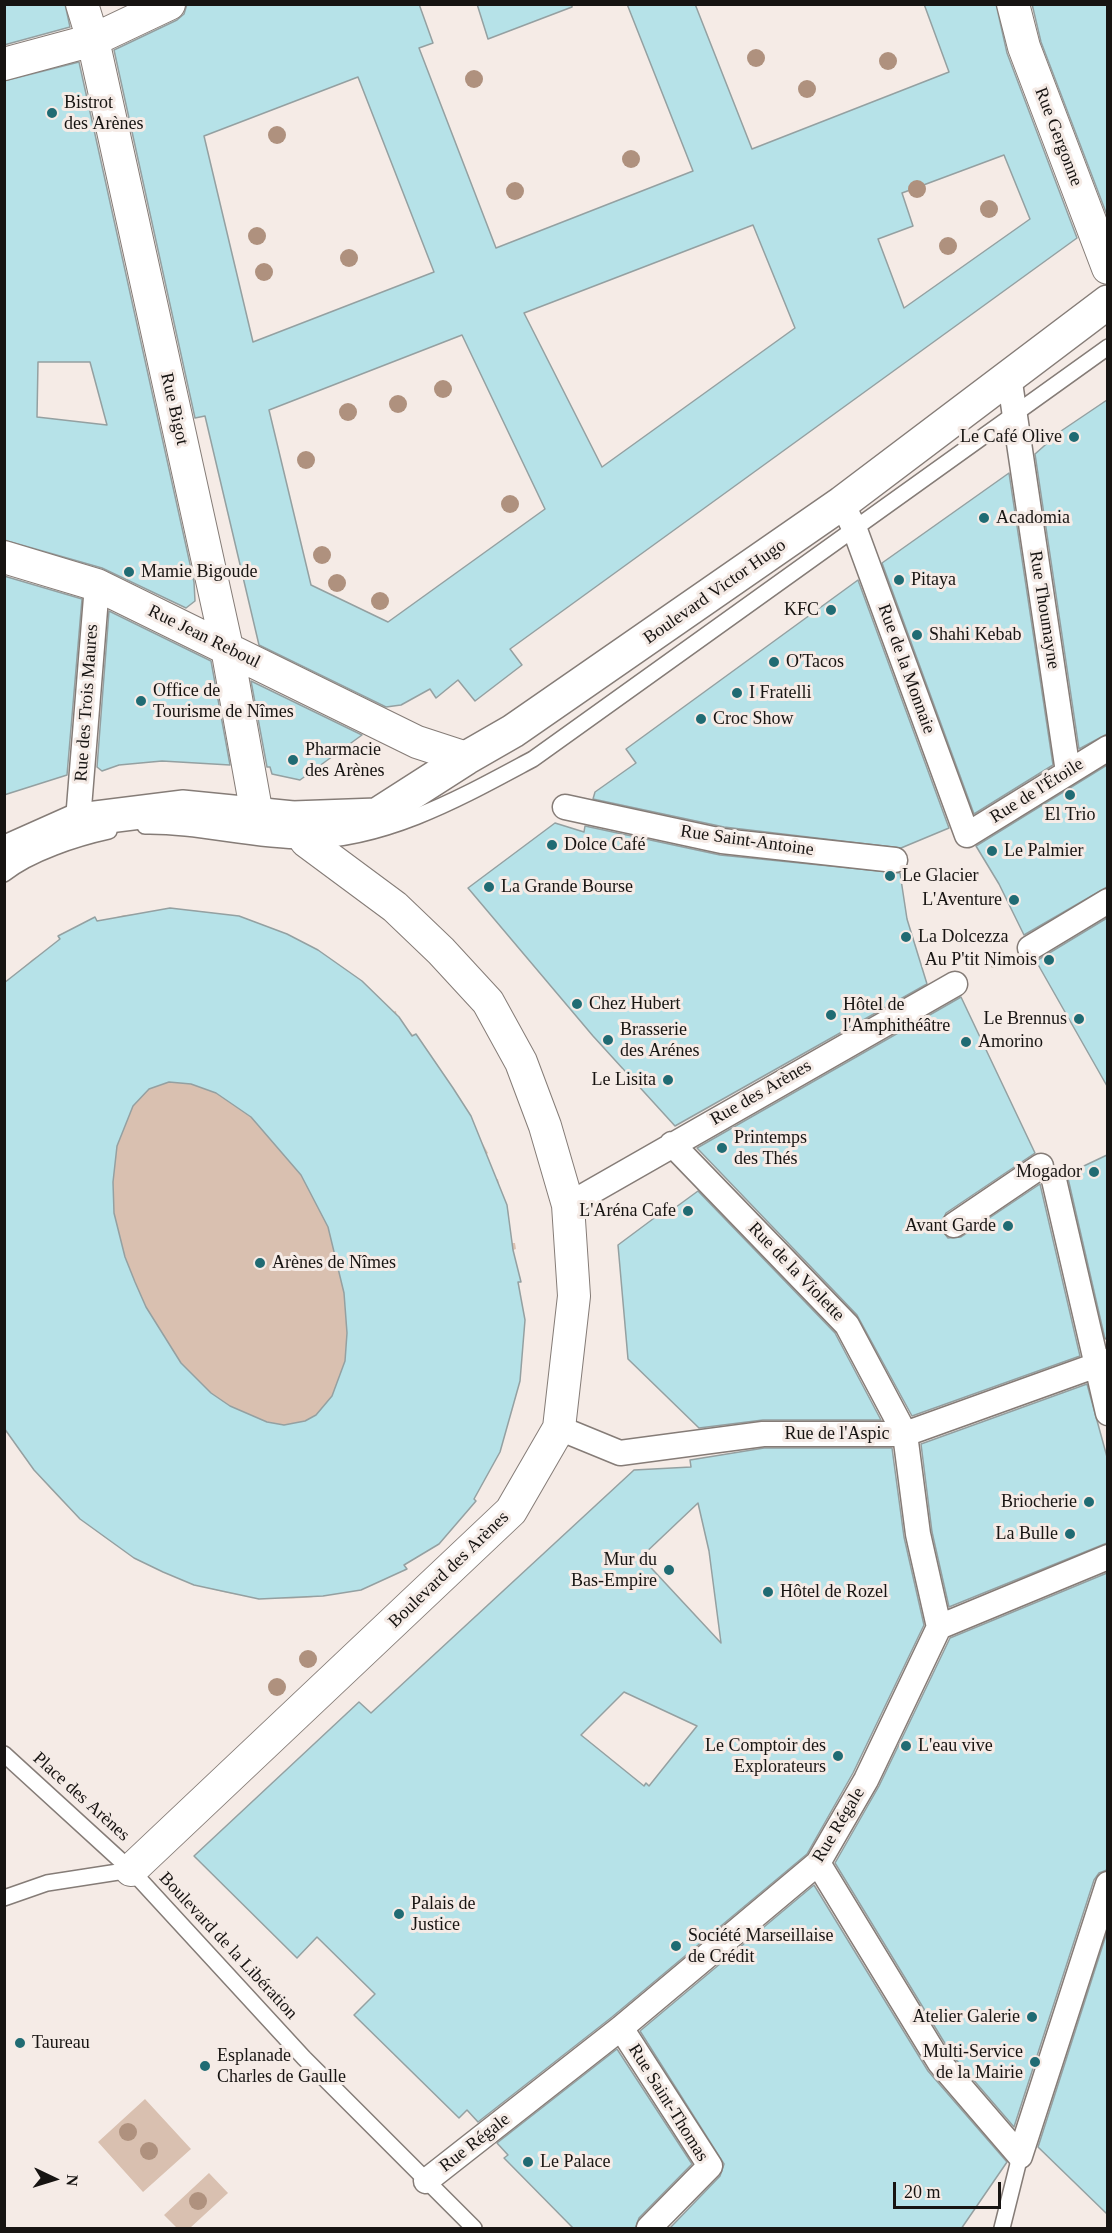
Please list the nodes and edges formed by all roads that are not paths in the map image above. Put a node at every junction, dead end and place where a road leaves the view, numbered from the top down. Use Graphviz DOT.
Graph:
graph roads {
  1 [pos="82,4"];
  2 [pos="169,4"];
  3 [pos="1013,4"];
  4 [pos="93,40"];
  5 [pos="4,64"];
  6 [pos="1107,267"];
  7 [pos="1107,302"];
  8 [pos="1107,347"];
  9 [pos="1009,376"];
  10 [pos="1015,416"];
  11 [pos="849,517"];
  12 [pos="4,557"];
  13 [pos="96,585"];
  14 [pos="227,648"];
  15 [pos="1107,748"];
  16 [pos="466,758"];
  17 [pos="1068,772"];
  18 [pos="565,807"];
  19 [pos="257,815"];
  20 [pos="78,820"];
  21 [pos="299,829"];
  22 [pos="967,835"];
  23 [pos="4,853"];
  24 [pos="895,860"];
  25 [pos="4,874"];
  26 [pos="1107,900"];
  27 [pos="1030,948"];
  28 [pos="955,984"];
  29 [pos="672,1144"];
  30 [pos="568,1204"];
  31 [pos="954,1225"];
  32 [pos="1102,1364"];
  33 [pos="1107,1413"];
  34 [pos="559,1428"];
  35 [pos="905,1434"];
  36 [pos="1107,1557"];
  37 [pos="939,1627"];
  38 [pos="4,1754"];
  39 [pos="818,1863"];
  40 [pos="131,1869"];
  41 [pos="1107,1884"];
  42 [pos="4,1898"];
  43 [pos="621,2028"];
  44 [pos="1020,2156"];
  45 [pos="426,2181"];
  46 [pos="474,2229"];
  47 [pos="649,2229"];
  48 [pos="1002,2229"];
  1 -- 4 [label="street, Rue Bigot"];
  2 -- 4 [label="street"];
  3 -- 6 [label="street, Rue Gergonne"];
  4 -- 5 [label="street"];
  4 -- 14 [label="street, Rue Bigot"];
  7 -- 9 [label="street, Boulevard Victor Hugo"];
  8 -- 10 [label="lane, Boulevard Victor Hugo"];
  9 -- 10 [label="street, Rue Thoumayne"];
  9 -- 11 [label="street, Boulevard Victor Hugo"];
  10 -- 11 [label="lane, Boulevard Victor Hugo"];
  10 -- 17 [label="street, Rue Thoumayne"];
  11 -- 16 [label="street, Boulevard Victor Hugo"];
  11 -- 21 [label="lane, Boulevard Victor Hugo"];
  11 -- 22 [label="street, Rue de la Monnaie"];
  12 -- 13 [label="street, Rue Jean Reboul"];
  13 -- 14 [label="street, Rue Jean Reboul"];
  13 -- 20 [label="street, Rue des Trois Maures"];
  14 -- 16 [label="street, Rue Jean Reboul"];
  14 -- 19 [label="street, Rue Bigot"];
  15 -- 17 [label="street, Rue de l'Étoile"];
  16 -- 21 [label="street, Boulevard Victor Hugo"];
  17 -- 22 [label="street, Rue de l'Étoile"];
  18 -- 24 [label="street, Rue Saint-Antoine"];
  19 -- 20 [label="street"];
  19 -- 21 [label="street"];
  20 -- 23 [label="street"];
  21 -- 25 [label="lane, Boulevard Victor Hugo"];
  21 -- 30 [label="street, Boulevard des Arènes"];
  26 -- 27 [label="street"];
  28 -- 29 [label="street, Rue des Arènes"];
  29 -- 30 [label="street, Rue des Arènes"];
  29 -- 35 [label="street, Rue de la Violette"];
  30 -- 34 [label="street, Boulevard des Arènes"];
  31 -- 32 [label="street"];
  32 -- 33 [label="street"];
  32 -- 35 [label="street, Rue de l'Aspic"];
  34 -- 35 [label="street, Rue de l'Aspic"];
  34 -- 40 [label="street, Boulevard des Arènes"];
  35 -- 37 [label="street, Rue de la Violette"];
  36 -- 37 [label="street"];
  37 -- 39 [label="street, Rue Régale"];
  38 -- 40 [label="lane, Place des Arènes"];
  39 -- 43 [label="street, Rue Régale"];
  39 -- 44 [label="street"];
  40 -- 42 [label="lane"];
  40 -- 45 [label="lane, Boulevard de la Libération"];
  41 -- 44 [label="street"];
  43 -- 45 [label="street, Rue Régale"];
  43 -- 47 [label="street, Rue Saint-Thomas"];
  44 -- 48 [label="lane"];
  45 -- 46 [label="lane, Boulevard de la Libération"];
}
